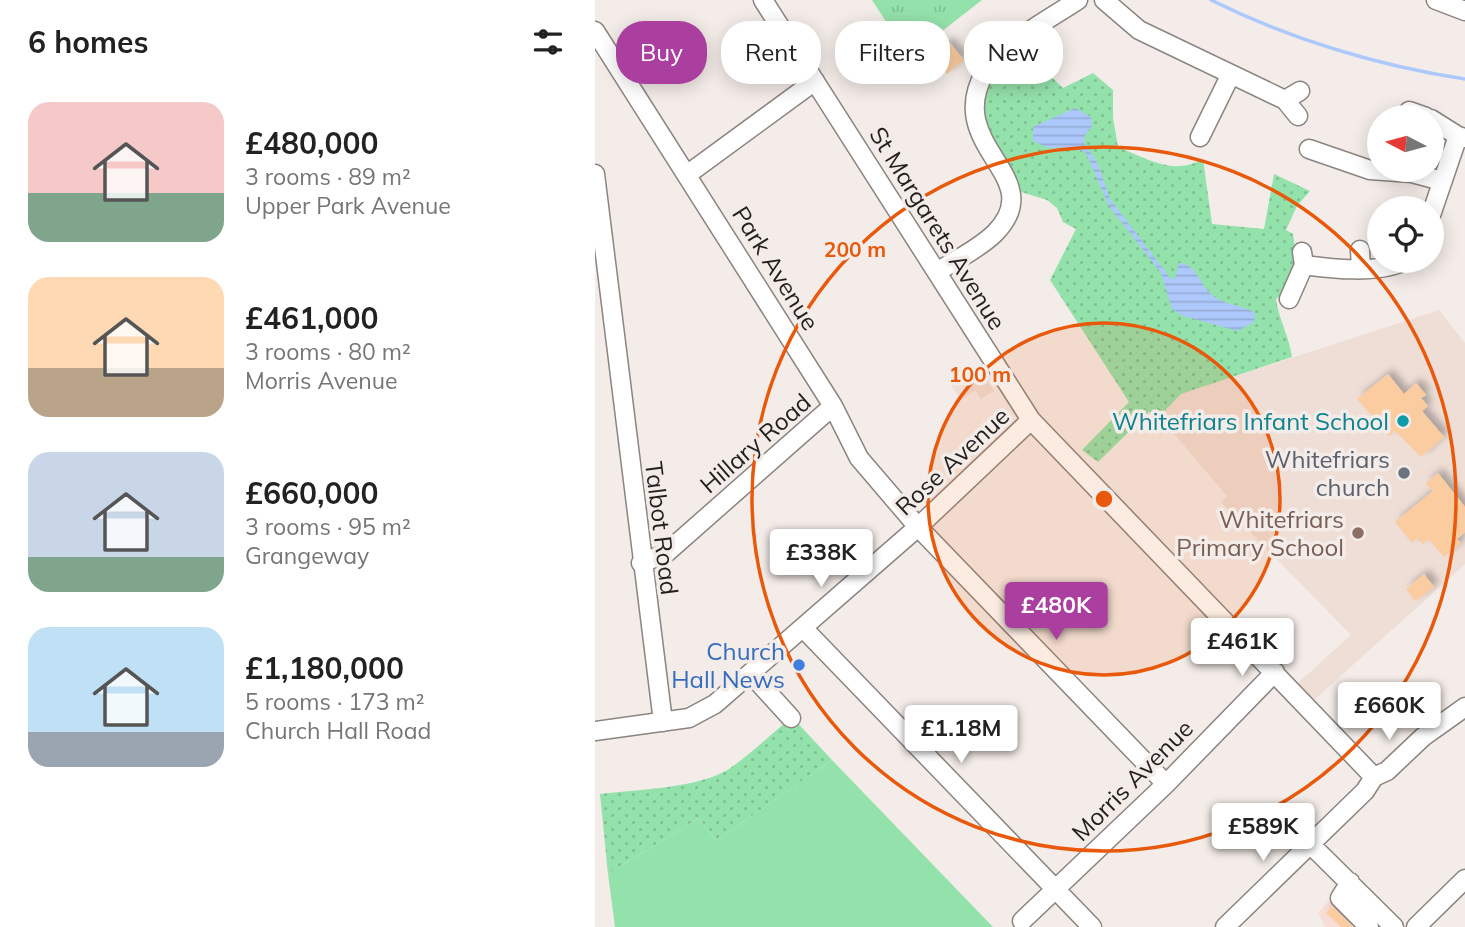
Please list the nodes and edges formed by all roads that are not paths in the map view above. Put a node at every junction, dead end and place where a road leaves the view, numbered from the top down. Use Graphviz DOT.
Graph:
graph roads {
  1 [pos="763,0"];
  2 [pos="1077,0"];
  3 [pos="1104,0"];
  4 [pos="1436,0"];
  5 [pos="1465,11"];
  6 [pos="776,21"];
  7 [pos="595,31"];
  8 [pos="600,51"];
  9 [pos="1231,74"];
  10 [pos="811,84"];
  11 [pos="817,84"];
  12 [pos="1298,116"];
  13 [pos="1444,127"];
  14 [pos="1200,137"];
  15 [pos="1462,137"];
  16 [pos="1309,149"];
  17 [pos="1367,169"];
  18 [pos="595,174"];
  19 [pos="688,174"];
  20 [pos="1444,177"];
  21 [pos="1367,260"];
  22 [pos="937,272"];
  23 [pos="1289,299"];
  24 [pos="833,407"];
  25 [pos="1031,420"];
  26 [pos="918,527"];
  27 [pos="641,563"];
  28 [pos="804,629"];
  29 [pos="1275,672"];
  30 [pos="751,674"];
  31 [pos="1465,707"];
  32 [pos="791,718"];
  33 [pos="663,722"];
  34 [pos="595,731"];
  35 [pos="1374,777"];
  36 [pos="1165,784"];
  37 [pos="1310,844"];
  38 [pos="1465,879"];
  39 [pos="1350,882"];
  40 [pos="1055,890"];
  41 [pos="1022,921"];
  42 [pos="1092,927"];
  43 [pos="1225,927"];
  44 [pos="1369,927"];
  45 [pos="1394,927"];
  46 [pos="1416,927"];
  1 -- 6 [label="street, St Margarets Avenue"];
  2 -- 22 [label="street"];
  3 -- 9 [label="street"];
  4 -- 5 [label="street"];
  7 -- 8 [label="street, Park Avenue"];
  8 -- 19 [label="street, Park Avenue"];
  9 -- 12 [label="street"];
  9 -- 14 [label="street"];
  10 -- 19 [label="street"];
  11 -- 22 [label="street, St Margarets Avenue"];
  13 -- 15 [label="street"];
  15 -- 20 [label="street"];
  16 -- 17 [label="street"];
  18 -- 27 [label="street, Talbot Road"];
  19 -- 24 [label="street, Park Avenue"];
  21 -- 23 [label="street"];
  22 -- 25 [label="street, St Margarets Avenue"];
  24 -- 26 [label="street, Park Avenue"];
  24 -- 27 [label="street, Hillary Road"];
  25 -- 26 [label="street, Rose Avenue"];
  25 -- 29 [label="street, St Margarets Avenue"];
  26 -- 28 [label="street, Rose Avenue"];
  26 -- 36 [label="street, Park Avenue"];
  27 -- 33 [label="street, Talbot Road"];
  28 -- 30 [label="street, Rose Avenue"];
  28 -- 40 [label="street"];
  29 -- 35 [label="street, St Margarets Avenue"];
  29 -- 36 [label="street, Morris Avenue"];
  30 -- 32 [label="street"];
  30 -- 33 [label="street, Rose Avenue"];
  31 -- 35 [label="street"];
  33 -- 34 [label="street, Rose Avenue"];
  35 -- 37 [label="street"];
  36 -- 40 [label="street, Morris Avenue"];
  37 -- 39 [label="street"];
  37 -- 43 [label="street"];
  38 -- 46 [label="street"];
  39 -- 44 [label="street"];
  39 -- 45 [label="street"];
  40 -- 41 [label="street, Morris Avenue"];
  40 -- 42 [label="street"];
}
